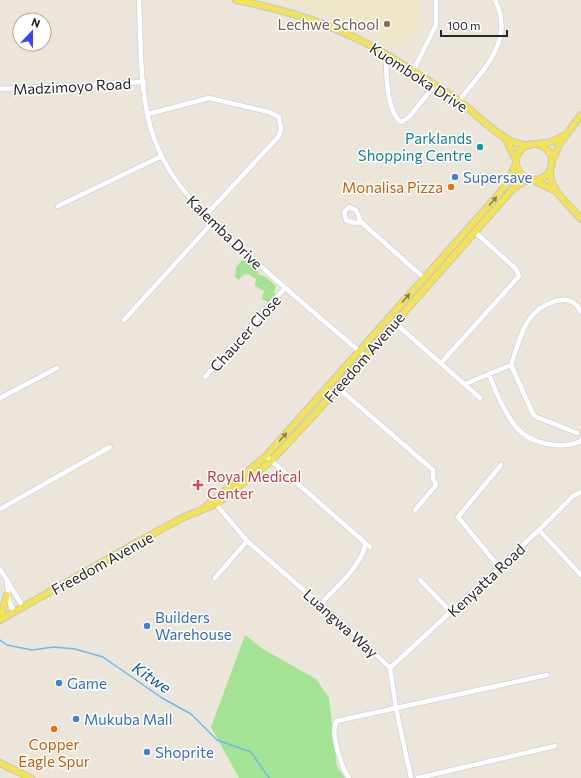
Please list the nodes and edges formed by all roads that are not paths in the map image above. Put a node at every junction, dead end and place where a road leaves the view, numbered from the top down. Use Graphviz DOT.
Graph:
graph roads {
  1 [pos="139,0"];
  2 [pos="236,0"];
  3 [pos="436,0"];
  4 [pos="495,0"];
  5 [pos="386,54"];
  6 [pos="413,71"];
  7 [pos="144,82"];
  8 [pos="435,85"];
  9 [pos="0,89"];
  10 [pos="459,101"];
  11 [pos="148,114"];
  12 [pos="581,115"];
  13 [pos="565,135"];
  14 [pos="504,137"];
  15 [pos="533,145"];
  16 [pos="162,156"];
  17 [pos="552,161"];
  18 [pos="516,162"];
  19 [pos="550,170"];
  20 [pos="531,179"];
  21 [pos="560,194"];
  22 [pos="58,206"];
  23 [pos="205,216"];
  24 [pos="581,219"];
  25 [pos="361,222"];
  26 [pos="212,223"];
  27 [pos="475,232"];
  28 [pos="460,238"];
  29 [pos="447,263"];
  30 [pos="424,278"];
  31 [pos="285,288"];
  32 [pos="581,312"];
  33 [pos="124,320"];
  34 [pos="394,322"];
  35 [pos="359,351"];
  36 [pos="365,356"];
  37 [pos="441,363"];
  38 [pos="511,365"];
  39 [pos="57,368"];
  40 [pos="489,375"];
  41 [pos="206,378"];
  42 [pos="465,384"];
  43 [pos="337,387"];
  44 [pos="0,398"];
  45 [pos="480,398"];
  46 [pos="577,433"];
  47 [pos="581,441"];
  48 [pos="110,447"];
  49 [pos="266,456"];
  50 [pos="271,461"];
  51 [pos="501,466"];
  52 [pos="581,492"];
  53 [pos="214,502"];
  54 [pos="0,509"];
  55 [pos="415,510"];
  56 [pos="539,530"];
  57 [pos="247,541"];
  58 [pos="365,542"];
  59 [pos="370,547"];
  60 [pos="499,567"];
  61 [pos="0,569"];
  62 [pos="581,575"];
  63 [pos="215,578"];
  64 [pos="420,580"];
  65 [pos="7,581"];
  66 [pos="8,595"];
  67 [pos="320,605"];
  68 [pos="23,607"];
  69 [pos="14,612"];
  70 [pos="451,612"];
  71 [pos="0,620"];
  72 [pos="390,668"];
  73 [pos="547,675"];
  74 [pos="396,708"];
  75 [pos="555,746"];
  76 [pos="0,763"];
  77 [pos="31,778"];
  78 [pos="349,778"];
  79 [pos="411,778"];
  80 [pos="418,778"];
  1 -- 7 [label="street, Kalemba Drive"];
  2 -- 5 [label="main road, Kuomboka Drive"];
  3 -- 6 [label="street"];
  4 -- 10 [label="street"];
  5 -- 6 [label="main road, Kuomboka Drive"];
  5 -- 8 [label="street"];
  6 -- 8 [label="main road, Kuomboka Drive"];
  7 -- 9 [label="street, Madzimoyo Road"];
  7 -- 11 [label="street, Kalemba Drive"];
  8 -- 10 [label="main road, Kuomboka Drive"];
  10 -- 14 [label="main road, Kuomboka Drive"];
  11 -- 16 [label="street, Kalemba Drive"];
  11 -- 23 [label="street"];
  12 -- 13 [label="main road"];
  13 -- 15 [label="main road"];
  13 -- 17 [label="main road"];
  14 -- 15 [label="main road"];
  14 -- 18 [label="main road"];
  15 -- 17 [label="main road"];
  15 -- 18 [label="main road"];
  16 -- 22 [label="street"];
  16 -- 23 [label="street, Kalemba Drive"];
  17 -- 19 [label="main road"];
  18 -- 20 [label="main road"];
  28 -- 18 [label="main road, Freedom Avenue, one-way"];
  19 -- 20 [label="main road"];
  19 -- 21 [label="main road"];
  20 -- 21 [label="main road"];
  20 -- 27 [label="main road, Freedom Avenue"];
  21 -- 24 [label="main road"];
  23 -- 26 [label="street, Kalemba Drive"];
  25 -- 30 [label="street"];
  26 -- 31 [label="street, Kalemba Drive"];
  26 -- 33 [label="street"];
  27 -- 29 [label="main road, Freedom Avenue"];
  27 -- 37 [label="street"];
  28 -- 29 [label="main road"];
  28 -- 30 [label="main road, Freedom Avenue"];
  29 -- 34 [label="main road, Freedom Avenue"];
  35 -- 30 [label="main road, Freedom Avenue, one-way"];
  31 -- 35 [label="street, Kalemba Drive"];
  31 -- 41 [label="street, Chaucer Close"];
  32 -- 38 [label="street"];
  34 -- 36 [label="main road, Freedom Avenue"];
  34 -- 37 [label="street"];
  35 -- 36 [label="street, Kalemba Drive"];
  49 -- 35 [label="main road, Freedom Avenue, one-way"];
  36 -- 43 [label="main road, Freedom Avenue"];
  37 -- 42 [label="street"];
  38 -- 40 [label="street"];
  38 -- 46 [label="street"];
  39 -- 44 [label="street"];
  40 -- 42 [label="street"];
  40 -- 47 [label="street"];
  42 -- 45 [label="street"];
  43 -- 50 [label="main road, Freedom Avenue"];
  43 -- 55 [label="street"];
  48 -- 54 [label="street"];
  49 -- 50 [label="street"];
  49 -- 53 [label="main road, Freedom Avenue"];
  50 -- 53 [label="main road, Freedom Avenue"];
  50 -- 58 [label="street"];
  51 -- 60 [label="street"];
  52 -- 56 [label="street, Kenyatta Road"];
  53 -- 57 [label="street, Luangwa Way"];
  53 -- 68 [label="main road, Freedom Avenue"];
  56 -- 60 [label="street, Kenyatta Road"];
  56 -- 62 [label="street"];
  57 -- 63 [label="street"];
  57 -- 67 [label="street, Luangwa Way"];
  58 -- 59 [label="street"];
  58 -- 67 [label="street"];
  60 -- 70 [label="street, Kenyatta Road"];
  61 -- 65 [label="street"];
  64 -- 70 [label="street"];
  65 -- 66 [label="street"];
  65 -- 68 [label="street"];
  66 -- 69 [label="street"];
  66 -- 71 [label="main road"];
  67 -- 72 [label="street, Luangwa Way"];
  68 -- 69 [label="main road, Freedom Avenue"];
  69 -- 71 [label="main road, Freedom Avenue"];
  70 -- 72 [label="street, Kenyatta Road"];
  72 -- 74 [label="street, Luangwa Way"];
  73 -- 74 [label="street"];
  74 -- 78 [label="street"];
  74 -- 79 [label="street, Luangwa Way"];
  75 -- 80 [label="street"];
  76 -- 77 [label="main road"];
}
